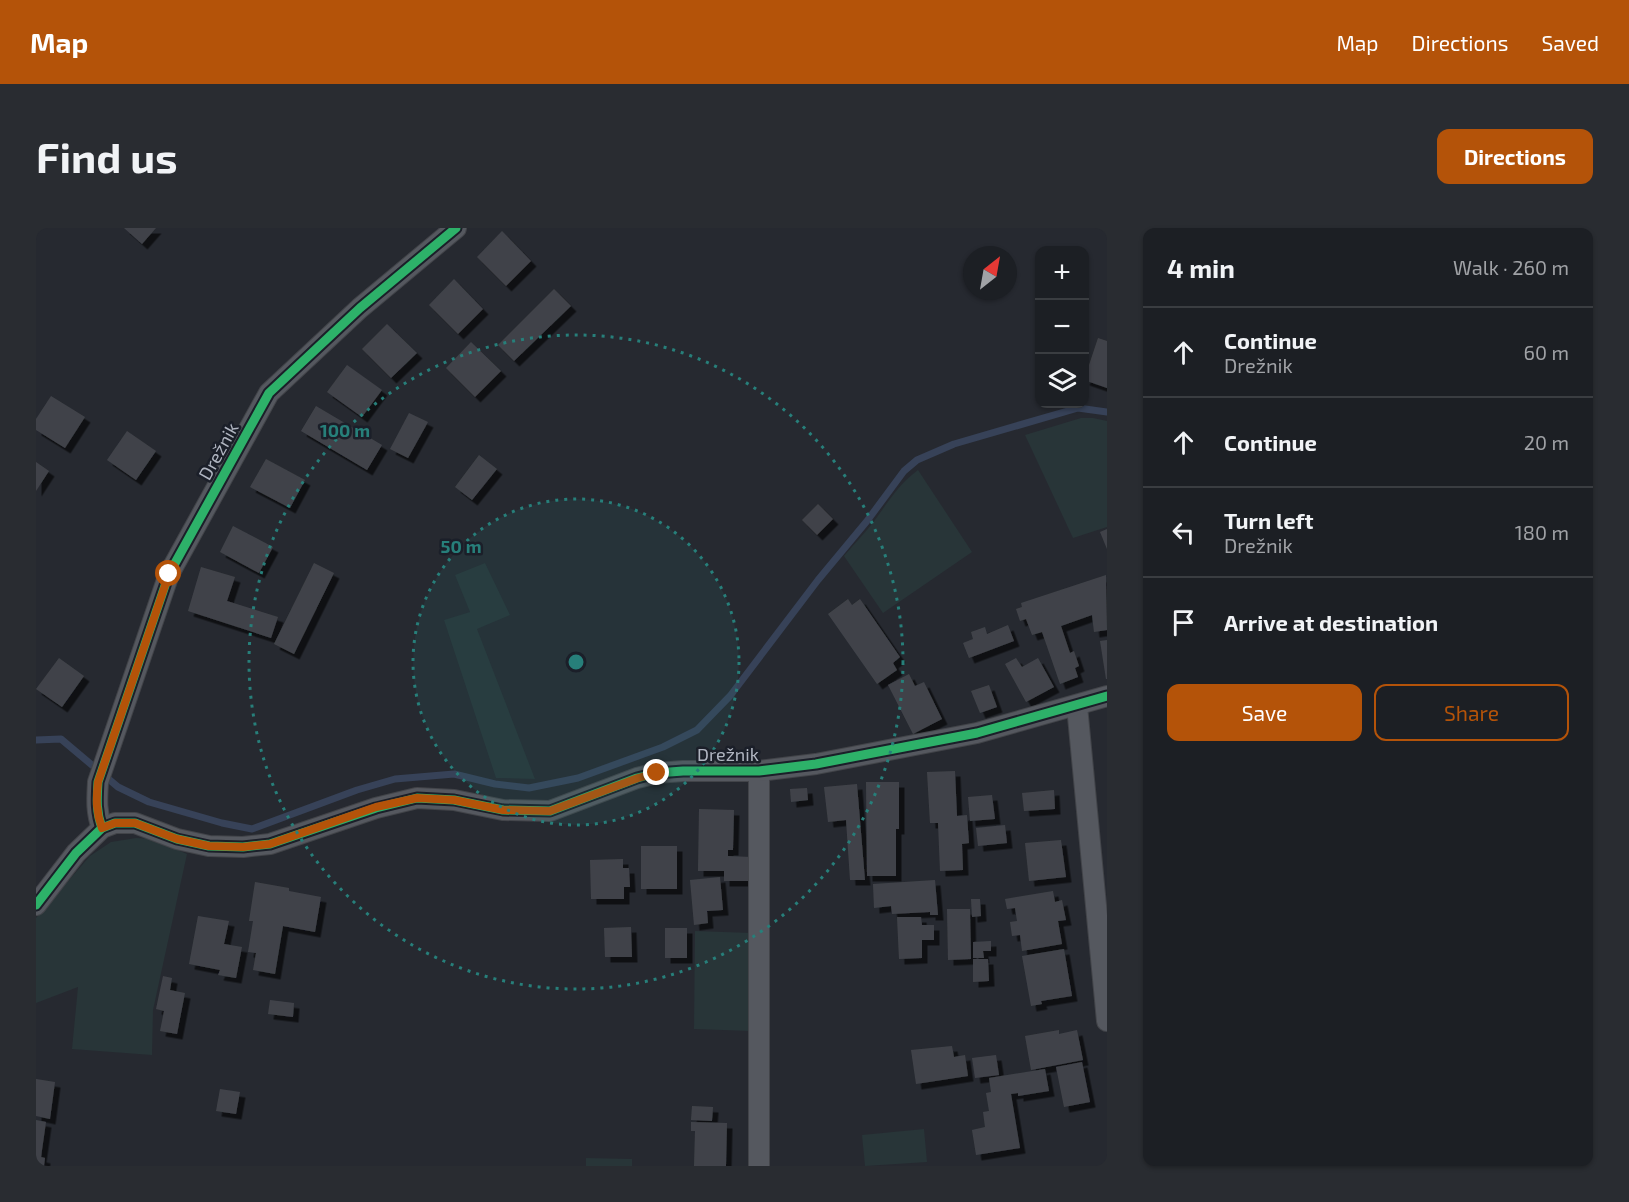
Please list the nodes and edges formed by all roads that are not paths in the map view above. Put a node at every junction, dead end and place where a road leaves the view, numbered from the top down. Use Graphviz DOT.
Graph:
graph roads {
  1 [pos="456,228"];
  2 [pos="1107,696"];
  3 [pos="1077,706"];
  4 [pos="759,771"];
  5 [pos="102,828"];
  6 [pos="36,905"];
  7 [pos="1107,1021"];
  8 [pos="759,1166"];
  1 -- 5 [label="street, Drežnik"];
  2 -- 3 [label="street, Drežnik"];
  3 -- 4 [label="street, Drežnik"];
  3 -- 7 [label="street"];
  4 -- 5 [label="street, Drežnik"];
  4 -- 8 [label="street, Drežnik"];
  5 -- 6 [label="street"];
}
